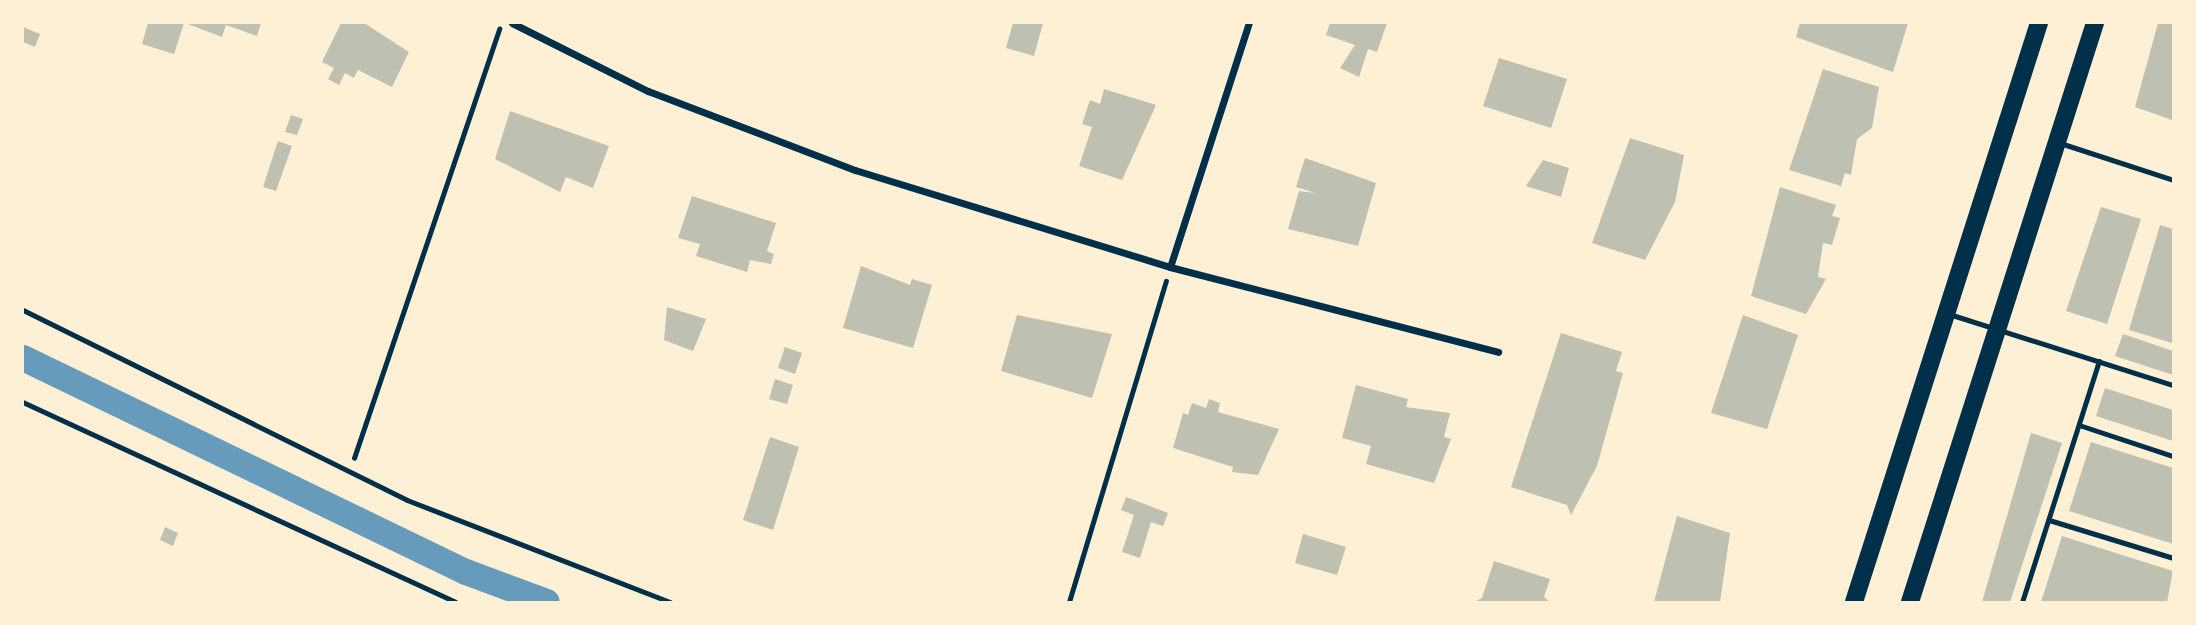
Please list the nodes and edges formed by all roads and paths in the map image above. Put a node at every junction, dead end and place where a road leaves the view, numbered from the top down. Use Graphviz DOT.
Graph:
graph roads {
  1 [pos="501,23"];
  2 [pos="512,23"];
  3 [pos="1249,23"];
  4 [pos="2039,23"];
  5 [pos="2095,23"];
  6 [pos="2056,142"];
  7 [pos="2173,180"];
  8 [pos="1170,267"];
  9 [pos="23,310"];
  10 [pos="1946,313"];
  11 [pos="1996,329"];
  12 [pos="1498,352"];
  13 [pos="2099,361"];
  14 [pos="2173,385"];
  15 [pos="23,402"];
  16 [pos="2079,425"];
  17 [pos="2173,456"];
  18 [pos="347,471"];
  19 [pos="2049,520"];
  20 [pos="2173,558"];
  21 [pos="455,602"];
  22 [pos="670,602"];
  23 [pos="1069,602"];
  24 [pos="1854,602"];
  25 [pos="1910,602"];
  26 [pos="2022,602"];
  1 -- 18 [label="path"];
  2 -- 8 [label="street"];
  3 -- 8 [label="street"];
  4 -- 10 [label="main road"];
  5 -- 6 [label="main road"];
  6 -- 7 [label="lane"];
  6 -- 11 [label="main road"];
  8 -- 12 [label="street"];
  8 -- 23 [label="path"];
  9 -- 18 [label="lane"];
  10 -- 11 [label="lane"];
  10 -- 24 [label="main road"];
  11 -- 13 [label="lane"];
  11 -- 25 [label="main road"];
  13 -- 14 [label="lane"];
  13 -- 16 [label="lane"];
  15 -- 21 [label="path"];
  16 -- 17 [label="lane"];
  16 -- 19 [label="lane"];
  18 -- 22 [label="lane"];
  19 -- 20 [label="lane"];
  19 -- 26 [label="lane"];
}
